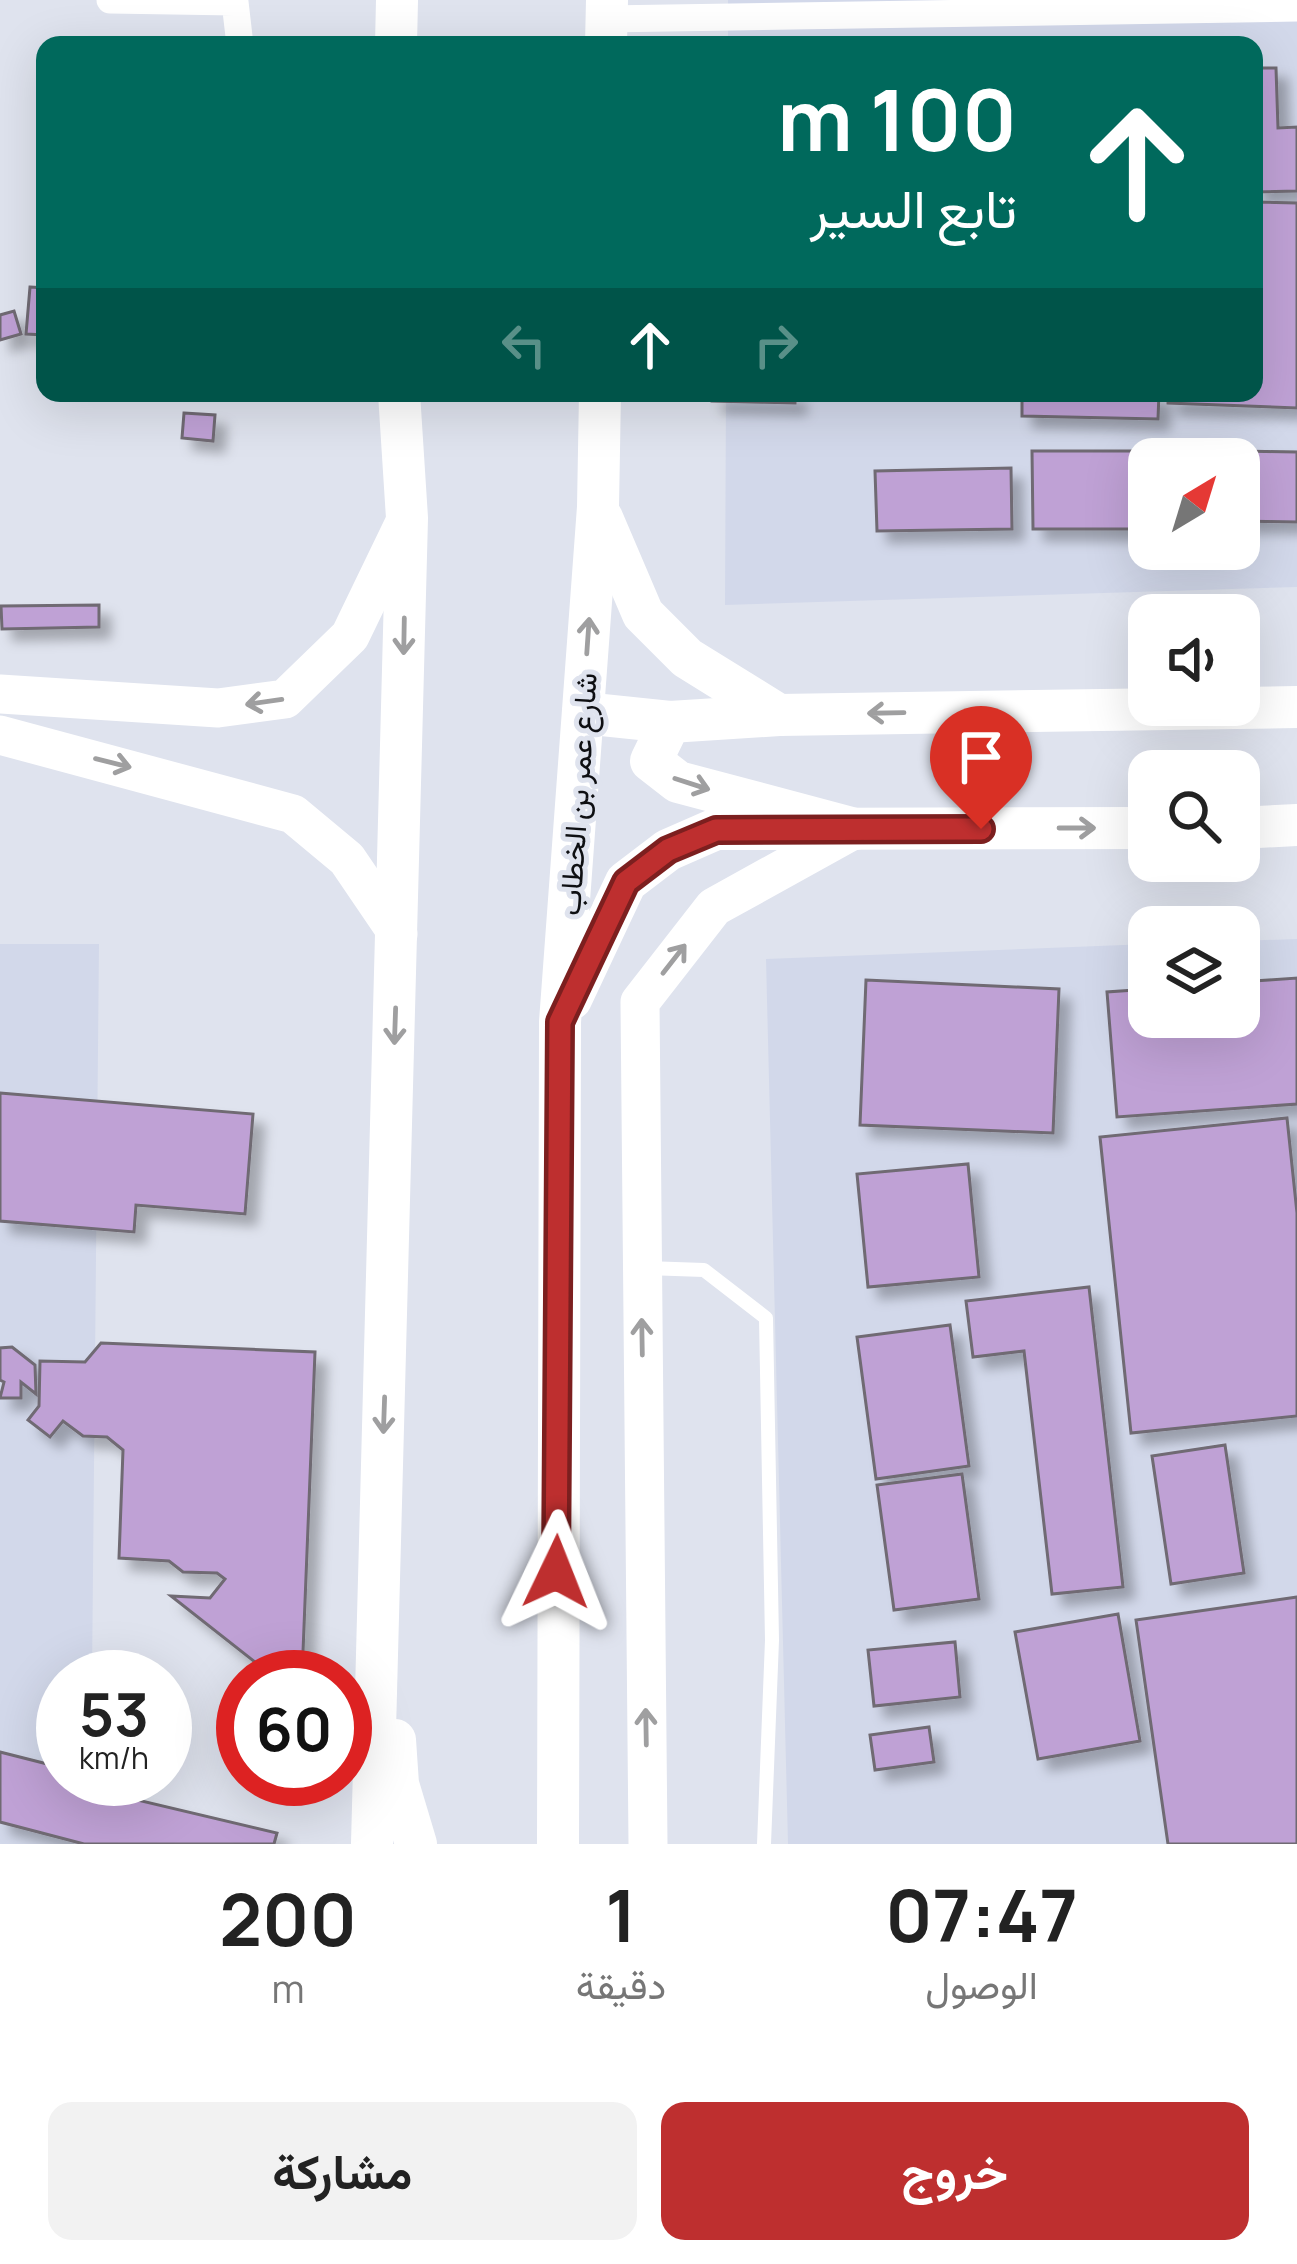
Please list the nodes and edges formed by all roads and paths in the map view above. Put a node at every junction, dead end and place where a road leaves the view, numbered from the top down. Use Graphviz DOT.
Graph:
graph roads {
  1 [pos="110,0"];
  2 [pos="398,0"];
  3 [pos="1297,8"];
  4 [pos="606,21"];
  5 [pos="238,36"];
  6 [pos="396,36"];
  7 [pos="400,402"];
  8 [pos="600,402"];
  9 [pos="598,507"];
  10 [pos="406,518"];
  11 [pos="0,694"];
  12 [pos="1297,707"];
  13 [pos="583,713"];
  14 [pos="779,715"];
  15 [pos="670,722"];
  16 [pos="0,735"];
  17 [pos="1297,825"];
  18 [pos="1260,827"];
  19 [pos="1128,828"];
  20 [pos="855,829"];
  21 [pos="398,934"];
  22 [pos="560,1022"];
  23 [pos="641,1268"];
  24 [pos="559,1525"];
  25 [pos="380,1553"];
  26 [pos="372,1844"];
  27 [pos="416,1844"];
  28 [pos="524,1844"];
  29 [pos="558,1844"];
  30 [pos="648,1844"];
  31 [pos="764,1844"];
  1 -- 5 [label="street"];
  2 -- 6 [label="main road"];
  3 -- 4 [label="street"];
  7 -- 10 [label="main road"];
  8 -- 9 [label="main road, شارع عمر بن الخطاب"];
  13 -- 9 [label="main road, شارع عمر بن الخطاب, one-way"];
  9 -- 14 [label="main road"];
  10 -- 11 [label="street, one-way"];
  10 -- 21 [label="main road, one-way"];
  12 -- 14 [label="main road, one-way"];
  13 -- 15 [label="main road"];
  13 -- 22 [label="main road, شارع عمر بن الخطاب"];
  14 -- 15 [label="main road"];
  15 -- 20 [label="main road, one-way"];
  16 -- 21 [label="street, one-way"];
  17 -- 18 [label="main road"];
  20 -- 19 [label="main road, one-way"];
  20 -- 22 [label="main road"];
  23 -- 20 [label="street, one-way"];
  21 -- 25 [label="main road, one-way"];
  22 -- 24 [label="main road, شارع عمر بن الخطاب"];
  30 -- 23 [label="street, one-way"];
  23 -- 31 [label="lane"];
  24 -- 28 [label="main road"];
  24 -- 29 [label="main road, شارع عمر بن الخطاب"];
  25 -- 26 [label="main road"];
  25 -- 27 [label="main road"];
}
